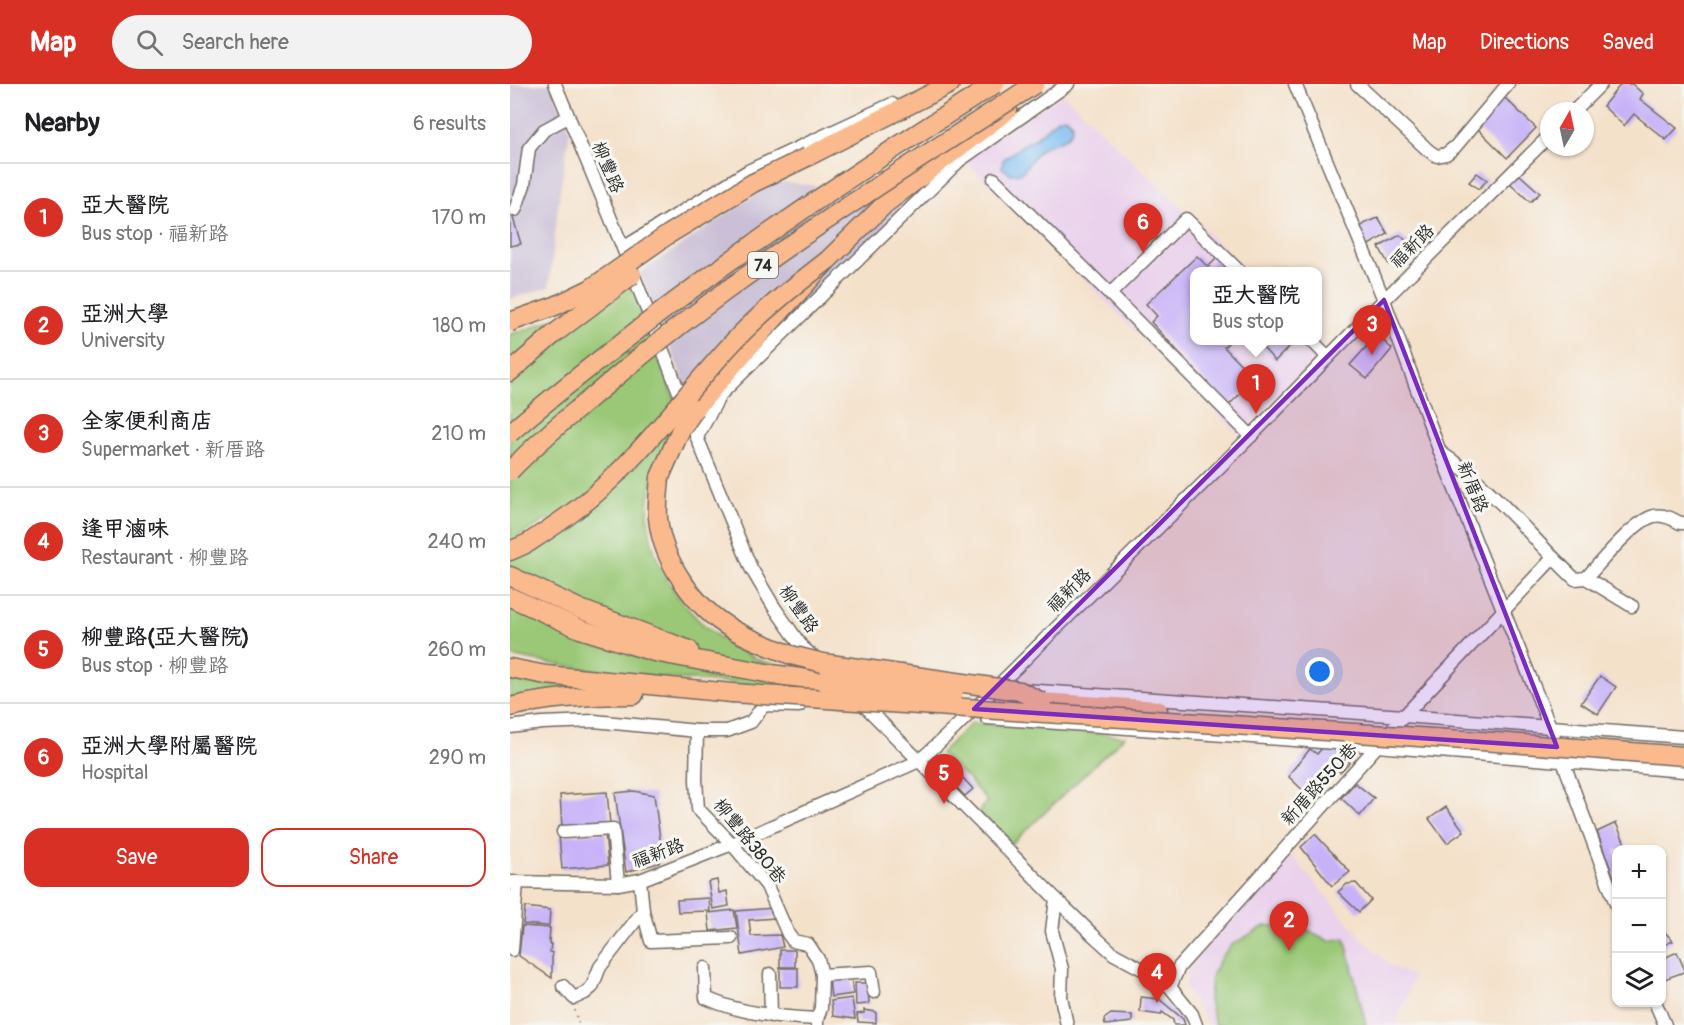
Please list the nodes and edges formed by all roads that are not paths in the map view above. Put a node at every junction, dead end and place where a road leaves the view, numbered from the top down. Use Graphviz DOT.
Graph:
graph roads {
  1 [pos="555,84"];
  2 [pos="934,84"];
  3 [pos="950,84"];
  4 [pos="995,84"];
  5 [pos="1035,84"];
  6 [pos="1043,84"];
  7 [pos="1068,84"];
  8 [pos="1295,84"];
  9 [pos="1357,84"];
  10 [pos="1508,84"];
  11 [pos="1601,84"];
  12 [pos="1583,102"];
  13 [pos="568,117"];
  14 [pos="1540,145"];
  15 [pos="807,157"];
  16 [pos="994,179"];
  17 [pos="515,210"];
  18 [pos="623,248"];
  19 [pos="828,260"];
  20 [pos="1235,267"];
  21 [pos="1110,294"];
  22 [pos="1384,300"];
  23 [pos="510,322"];
  24 [pos="1316,345"];
  25 [pos="1328,357"];
  26 [pos="510,372"];
  27 [pos="510,433"];
  28 [pos="1251,436"];
  29 [pos="697,437"];
  30 [pos="1440,452"];
  31 [pos="510,471"];
  32 [pos="1684,523"];
  33 [pos="510,551"];
  34 [pos="1553,558"];
  35 [pos="510,576"];
  36 [pos="1586,578"];
  37 [pos="510,597"];
  38 [pos="1632,606"];
  39 [pos="1503,610"];
  40 [pos="822,665"];
  41 [pos="733,666"];
  42 [pos="510,668"];
  43 [pos="510,673"];
  44 [pos="546,675"];
  45 [pos="995,688"];
  46 [pos="732,693"];
  47 [pos="1042,702"];
  48 [pos="510,707"];
  49 [pos="867,707"];
  50 [pos="1404,716"];
  51 [pos="966,717"];
  52 [pos="510,727"];
  53 [pos="1550,728"];
  54 [pos="698,730"];
  55 [pos="1684,737"];
  56 [pos="1377,746"];
  57 [pos="1684,747"];
  58 [pos="1684,756"];
  59 [pos="919,761"];
  60 [pos="1563,762"];
  61 [pos="1684,771"];
  62 [pos="563,832"];
  63 [pos="732,844"];
  64 [pos="640,880"];
  65 [pos="514,882"];
  66 [pos="618,884"];
  67 [pos="1056,899"];
  68 [pos="1615,899"];
  69 [pos="643,911"];
  70 [pos="731,938"];
  71 [pos="512,950"];
  72 [pos="705,968"];
  73 [pos="770,974"];
  74 [pos="822,975"];
  75 [pos="563,986"];
  76 [pos="1170,987"];
  77 [pos="874,992"];
  78 [pos="1657,1007"];
  79 [pos="771,1017"];
  80 [pos="817,1022"];
  81 [pos="1067,1025"];
  82 [pos="1196,1025"];
  83 [pos="1665,1025"];
  1 -- 13 [label="street, 柳豐路"];
  2 -- 18 [label="street"];
  3 -- 15 [label="highway"];
  4 -- 27 [label="highway, 74, bridge"];
  5 -- 31 [label="highway, 74, bridge"];
  6 -- 19 [label="highway"];
  7 -- 29 [label="street"];
  8 -- 22 [label="street, 新厝路"];
  9 -- 10 [label="street"];
  11 -- 12 [label="street"];
  13 -- 17 [label="street"];
  13 -- 18 [label="street, 柳豐路"];
  14 -- 22 [label="street, 福新路"];
  15 -- 23 [label="highway, bridge"];
  15 -- 26 [label="highway, bridge"];
  16 -- 21 [label="street"];
  18 -- 29 [label="street, 柳豐路"];
  19 -- 33 [label="highway, bridge"];
  19 -- 47 [label="highway, bridge"];
  20 -- 21 [label="street"];
  21 -- 28 [label="street"];
  22 -- 25 [label="street, 福新路"];
  22 -- 30 [label="street, 新厝路"];
  24 -- 25 [label="street"];
  25 -- 28 [label="street, 福新路"];
  28 -- 45 [label="street, 福新路"];
  29 -- 40 [label="street, 柳豐路"];
  30 -- 34 [label="street"];
  30 -- 39 [label="street, 新厝路"];
  32 -- 36 [label="street"];
  34 -- 36 [label="street"];
  34 -- 39 [label="street, 新厝路550巷"];
  35 -- 41 [label="highway"];
  36 -- 38 [label="street"];
  37 -- 41 [label="highway"];
  39 -- 50 [label="street, 新厝路550巷"];
  39 -- 53 [label="street, 新厝路"];
  40 -- 45 [label="street"];
  40 -- 49 [label="street, 柳豐路"];
  41 -- 47 [label="highway, bridge"];
  42 -- 44 [label="highway"];
  43 -- 44 [label="highway"];
  44 -- 46 [label="highway"];
  45 -- 50 [label="street"];
  45 -- 51 [label="street, 福新路"];
  46 -- 48 [label="highway"];
  46 -- 58 [label="highway, bridge"];
  47 -- 57 [label="highway"];
  49 -- 51 [label="street"];
  49 -- 54 [label="street"];
  49 -- 59 [label="street, 柳豐路"];
  50 -- 53 [label="street"];
  50 -- 56 [label="street, 新厝路550巷"];
  51 -- 56 [label="street"];
  51 -- 59 [label="street, 福新路"];
  52 -- 54 [label="street"];
  53 -- 55 [label="street"];
  53 -- 60 [label="street, 新厝路"];
  54 -- 63 [label="street, 柳豐路380巷"];
  56 -- 60 [label="street"];
  56 -- 76 [label="street, 新厝路550巷"];
  59 -- 63 [label="street, 福新路"];
  59 -- 67 [label="street, 柳豐路"];
  60 -- 61 [label="street"];
  60 -- 68 [label="street, 新厝路"];
  62 -- 66 [label="street"];
  63 -- 64 [label="street, 福新路"];
  63 -- 74 [label="street, 柳豐路380巷"];
  64 -- 66 [label="street, 福新路"];
  64 -- 69 [label="street"];
  65 -- 66 [label="street, 福新路"];
  65 -- 71 [label="street"];
  67 -- 76 [label="street, 柳豐路"];
  67 -- 81 [label="street"];
  69 -- 70 [label="street"];
  69 -- 75 [label="street"];
  72 -- 79 [label="street"];
  73 -- 79 [label="street"];
  74 -- 77 [label="street"];
  74 -- 80 [label="street, 柳豐路380巷"];
  76 -- 82 [label="street, 柳豐路"];
  78 -- 83 [label="street"];
  79 -- 80 [label="street"];
}
